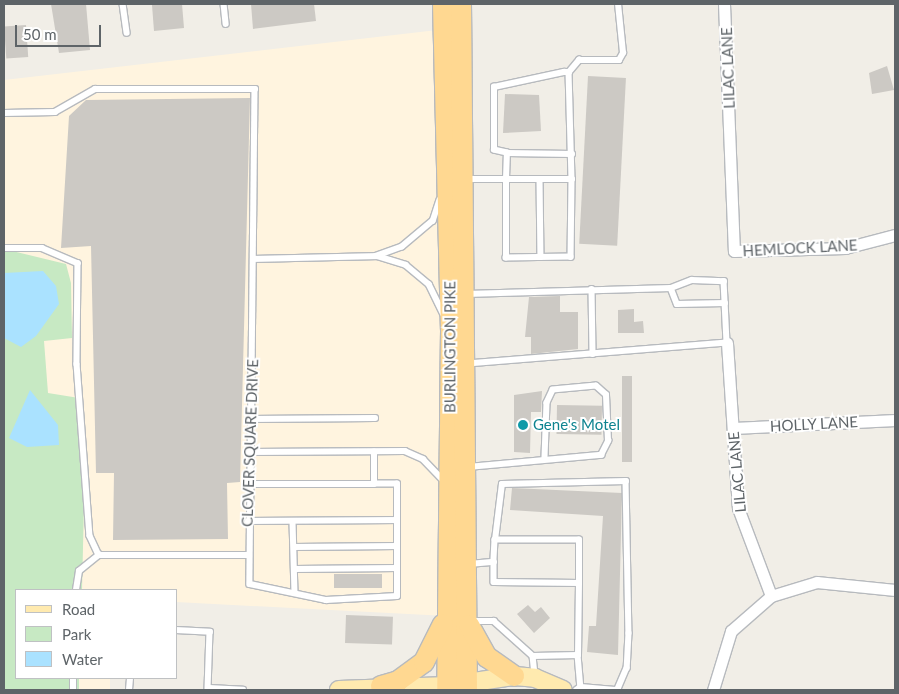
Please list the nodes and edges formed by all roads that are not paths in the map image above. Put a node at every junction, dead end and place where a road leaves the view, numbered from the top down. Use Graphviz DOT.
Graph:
graph roads {
  1 [pos="124,4"];
  2 [pos="224,4"];
  3 [pos="443,4"];
  4 [pos="461,4"];
  5 [pos="618,4"];
  6 [pos="724,4"];
  7 [pos="226,24"];
  8 [pos="128,33"];
  9 [pos="569,72"];
  10 [pos="4,113"];
  11 [pos="506,153"];
  12 [pos="572,154"];
  13 [pos="457,174"];
  14 [pos="506,179"];
  15 [pos="540,179"];
  16 [pos="572,180"];
  17 [pos="895,235"];
  18 [pos="4,248"];
  19 [pos="734,251"];
  20 [pos="377,256"];
  21 [pos="541,257"];
  22 [pos="256,259"];
  23 [pos="671,288"];
  24 [pos="592,290"];
  25 [pos="466,294"];
  26 [pos="725,303"];
  27 [pos="451,332"];
  28 [pos="727,343"];
  29 [pos="593,354"];
  30 [pos="467,364"];
  31 [pos="375,418"];
  32 [pos="250,419"];
  33 [pos="895,420"];
  34 [pos="734,428"];
  35 [pos="248,452"];
  36 [pos="374,452"];
  37 [pos="545,458"];
  38 [pos="468,467"];
  39 [pos="248,484"];
  40 [pos="374,484"];
  41 [pos="448,485"];
  42 [pos="397,520"];
  43 [pos="248,521"];
  44 [pos="293,522"];
  45 [pos="495,540"];
  46 [pos="397,546"];
  47 [pos="294,547"];
  48 [pos="99,555"];
  49 [pos="248,555"];
  50 [pos="494,562"];
  51 [pos="467,564"];
  52 [pos="397,568"];
  53 [pos="295,569"];
  54 [pos="579,583"];
  55 [pos="76,589"];
  56 [pos="895,590"];
  57 [pos="295,592"];
  58 [pos="771,596"];
  59 [pos="456,615"];
  60 [pos="178,630"];
  61 [pos="578,654"];
  62 [pos="533,656"];
  63 [pos="514,676"];
  64 [pos="535,678"];
  65 [pos="381,686"];
  66 [pos="467,687"];
  67 [pos="404,688"];
  68 [pos="447,688"];
  69 [pos="579,688"];
  70 [pos="208,689"];
  71 [pos="618,689"];
  72 [pos="243,690"];
  73 [pos="339,690"];
  74 [pos="563,690"];
  75 [pos="713,690"];
  1 -- 8 [label="lane"];
  2 -- 7 [label="lane"];
  3 -- 13 [label="highway, BURLINGTON PIKE"];
  4 -- 13 [label="highway, BURLINGTON PIKE"];
  5 -- 9 [label="lane"];
  6 -- 19 [label="street, LILAC LANE"];
  9 -- 11 [label="lane"];
  9 -- 12 [label="lane"];
  10 -- 22 [label="lane, CLOVER SQUARE DRIVE"];
  11 -- 12 [label="lane"];
  11 -- 14 [label="lane"];
  12 -- 16 [label="lane"];
  13 -- 14 [label="lane"];
  13 -- 20 [label="lane"];
  13 -- 25 [label="highway, BURLINGTON PIKE"];
  13 -- 27 [label="highway, BURLINGTON PIKE"];
  14 -- 15 [label="lane"];
  14 -- 21 [label="lane"];
  15 -- 16 [label="lane"];
  15 -- 21 [label="lane"];
  16 -- 21 [label="lane"];
  17 -- 19 [label="street, HEMLOCK LANE"];
  18 -- 48 [label="lane"];
  20 -- 22 [label="lane"];
  20 -- 27 [label="lane"];
  22 -- 32 [label="lane, CLOVER SQUARE DRIVE"];
  23 -- 24 [label="lane"];
  23 -- 26 [label="lane"];
  23 -- 26 [label="lane"];
  24 -- 25 [label="lane"];
  24 -- 29 [label="lane"];
  25 -- 30 [label="highway, BURLINGTON PIKE"];
  26 -- 28 [label="lane"];
  27 -- 41 [label="highway, BURLINGTON PIKE"];
  28 -- 29 [label="lane"];
  28 -- 34 [label="street, LILAC LANE"];
  29 -- 30 [label="lane"];
  30 -- 38 [label="highway, BURLINGTON PIKE"];
  31 -- 32 [label="lane"];
  32 -- 35 [label="lane, CLOVER SQUARE DRIVE"];
  33 -- 34 [label="street, HOLLY LANE"];
  34 -- 58 [label="street, LILAC LANE"];
  35 -- 36 [label="lane"];
  35 -- 39 [label="lane, CLOVER SQUARE DRIVE"];
  36 -- 40 [label="lane"];
  36 -- 41 [label="lane"];
  37 -- 37 [label="lane"];
  37 -- 38 [label="lane"];
  38 -- 51 [label="highway, BURLINGTON PIKE"];
  39 -- 40 [label="lane"];
  39 -- 43 [label="lane, CLOVER SQUARE DRIVE"];
  40 -- 42 [label="lane"];
  41 -- 59 [label="highway, BURLINGTON PIKE"];
  42 -- 44 [label="lane"];
  42 -- 46 [label="lane"];
  43 -- 44 [label="lane"];
  43 -- 49 [label="lane, CLOVER SQUARE DRIVE"];
  44 -- 47 [label="lane"];
  45 -- 50 [label="lane"];
  45 -- 54 [label="lane"];
  45 -- 71 [label="lane"];
  46 -- 47 [label="lane"];
  46 -- 52 [label="lane"];
  47 -- 53 [label="lane"];
  48 -- 49 [label="lane"];
  48 -- 55 [label="lane"];
  49 -- 57 [label="lane, CLOVER SQUARE DRIVE"];
  50 -- 51 [label="lane"];
  50 -- 54 [label="lane"];
  51 -- 59 [label="highway, BURLINGTON PIKE"];
  52 -- 53 [label="lane"];
  52 -- 57 [label="lane"];
  53 -- 57 [label="lane"];
  54 -- 61 [label="lane"];
  56 -- 58 [label="street"];
  58 -- 75 [label="street"];
  59 -- 62 [label="lane"];
  59 -- 63 [label="highway"];
  59 -- 65 [label="highway"];
  59 -- 66 [label="highway, BURLINGTON PIKE"];
  59 -- 68 [label="highway, BURLINGTON PIKE"];
  60 -- 70 [label="lane"];
  61 -- 62 [label="lane"];
  61 -- 69 [label="lane"];
  62 -- 64 [label="lane"];
  63 -- 64 [label="main road"];
  63 -- 66 [label="main road"];
  64 -- 74 [label="main road"];
  65 -- 67 [label="main road"];
  65 -- 73 [label="main road"];
  66 -- 68 [label="main road"];
  67 -- 68 [label="main road"];
  69 -- 71 [label="lane"];
  70 -- 72 [label="lane"];
}
